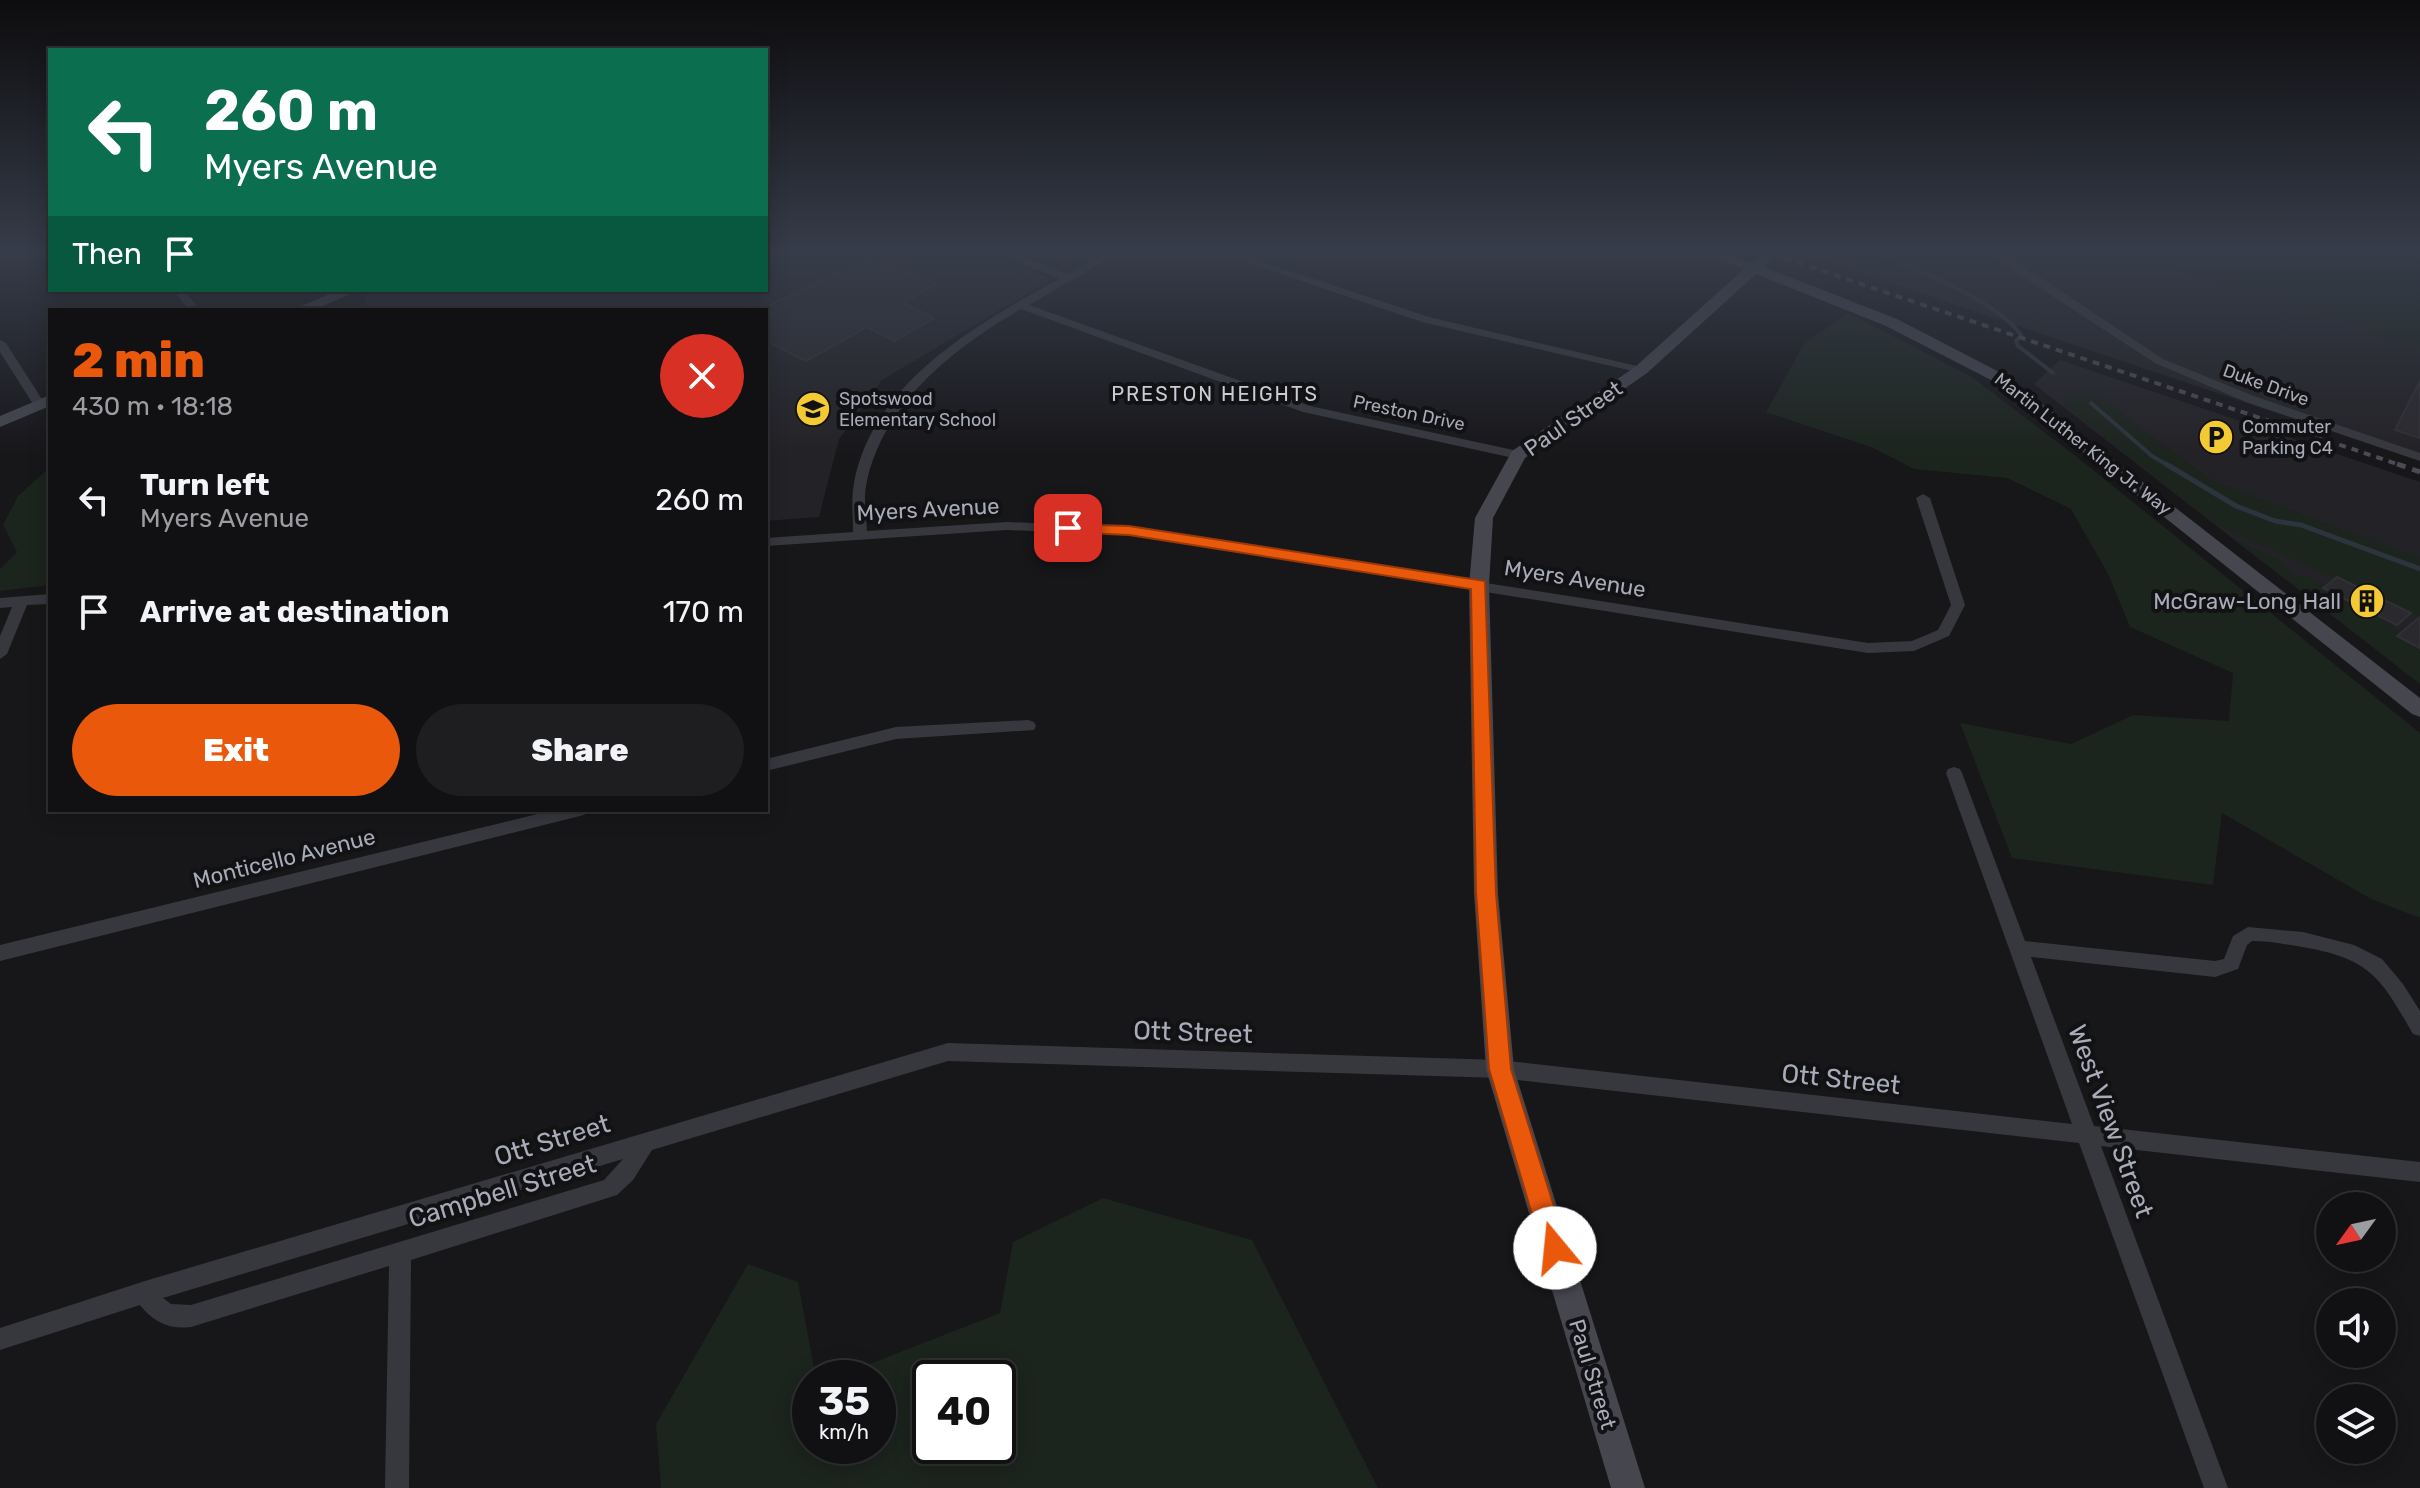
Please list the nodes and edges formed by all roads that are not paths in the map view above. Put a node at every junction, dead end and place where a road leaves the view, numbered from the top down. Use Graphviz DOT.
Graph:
graph roads {
  1 [pos="998,319"];
  2 [pos="1059,319"];
  3 [pos="1424,319"];
  4 [pos="1698,319"];
  5 [pos="1886,319"];
  6 [pos="2095,319"];
  7 [pos="0,343"];
  8 [pos="1641,370"];
  9 [pos="44,402"];
  10 [pos="0,422"];
  11 [pos="1518,455"];
  12 [pos="2420,457"];
  13 [pos="1923,498"];
  14 [pos="860,534"];
  15 [pos="768,542"];
  16 [pos="1479,585"];
  17 [pos="48,599"];
  18 [pos="22,601"];
  19 [pos="0,603"];
  20 [pos="0,654"];
  21 [pos="2420,709"];
  22 [pos="1028,726"];
  23 [pos="768,765"];
  24 [pos="1954,773"];
  25 [pos="572,812"];
  26 [pos="2018,948"];
  27 [pos="0,953"];
  28 [pos="2420,1028"];
  29 [pos="1500,1069"];
  30 [pos="2087,1135"];
  31 [pos="646,1141"];
  32 [pos="2420,1172"];
  33 [pos="400,1252"];
  34 [pos="145,1292"];
  35 [pos="0,1339"];
  36 [pos="397,1488"];
  37 [pos="1628,1488"];
  38 [pos="2216,1488"];
  1 -- 14 [label="street"];
  2 -- 11 [label="street, Preston Drive"];
  3 -- 8 [label="street"];
  4 -- 8 [label="street, Paul Street"];
  5 -- 21 [label="street, Martin Luther King Jr. Way"];
  6 -- 12 [label="street, Duke Drive"];
  7 -- 9 [label="street"];
  8 -- 11 [label="street, Paul Street"];
  9 -- 10 [label="street"];
  11 -- 16 [label="street, Paul Street"];
  13 -- 16 [label="street, Myers Avenue"];
  14 -- 15 [label="street, Myers Avenue"];
  14 -- 16 [label="street, Myers Avenue"];
  16 -- 29 [label="street, Paul Street"];
  17 -- 18 [label="street"];
  18 -- 19 [label="street"];
  18 -- 20 [label="street"];
  22 -- 23 [label="street"];
  24 -- 26 [label="street, West View Street"];
  25 -- 27 [label="street, Monticello Avenue"];
  26 -- 28 [label="street"];
  26 -- 30 [label="street, West View Street"];
  29 -- 30 [label="street, Ott Street"];
  29 -- 31 [label="street, Ott Street"];
  29 -- 37 [label="street, Paul Street"];
  30 -- 32 [label="street, Ott Street"];
  30 -- 38 [label="street, West View Street"];
  31 -- 33 [label="street, Campbell Street"];
  31 -- 34 [label="street, Ott Street"];
  33 -- 34 [label="street, Campbell Street"];
  33 -- 36 [label="street, Campbell Street"];
  34 -- 35 [label="street, Ott Street"];
}
